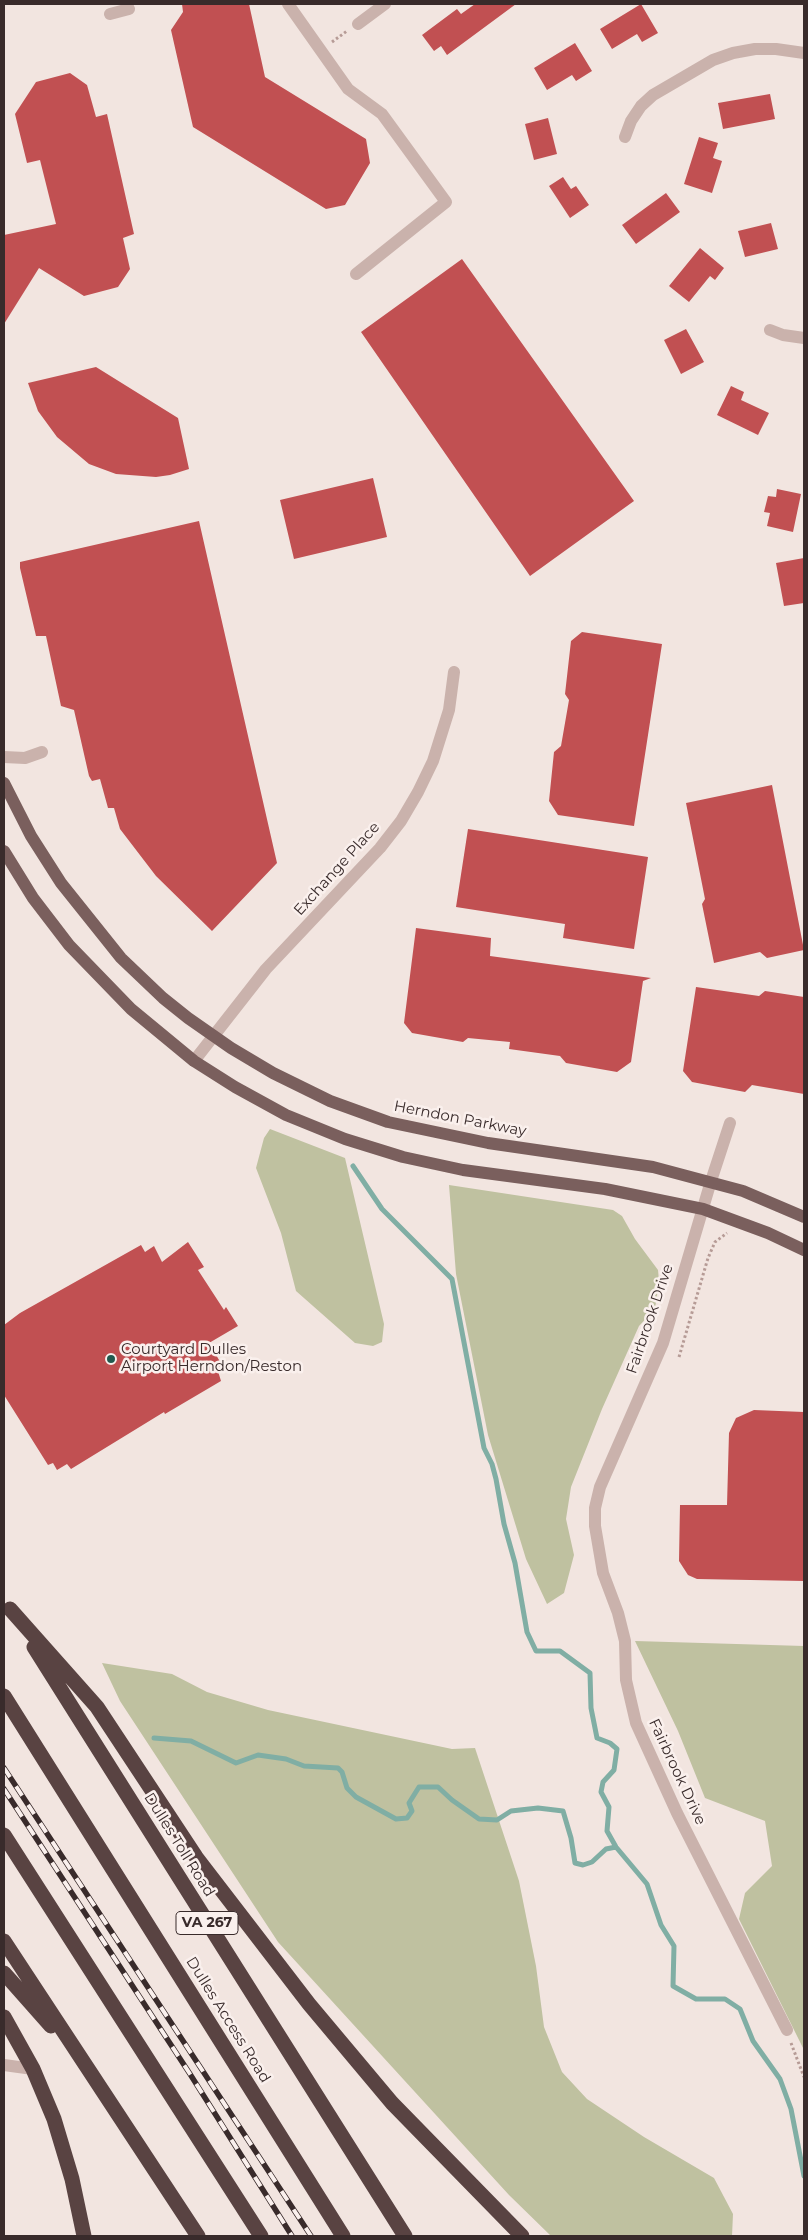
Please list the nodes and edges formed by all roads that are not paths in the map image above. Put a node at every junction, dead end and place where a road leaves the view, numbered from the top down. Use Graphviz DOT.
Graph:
graph roads {
  1 [pos="288,4"];
  2 [pos="385,4"];
  3 [pos="128,9"];
  4 [pos="110,14"];
  5 [pos="358,24"];
  6 [pos="804,53"];
  7 [pos="625,137"];
  8 [pos="356,274"];
  9 [pos="770,330"];
  10 [pos="804,338"];
  11 [pos="454,672"];
  12 [pos="42,752"];
  13 [pos="4,757"];
  14 [pos="4,783"];
  15 [pos="4,851"];
  16 [pos="213,1036"];
  17 [pos="194,1061"];
  18 [pos="730,1123"];
  19 [pos="710,1181"];
  20 [pos="703,1210"];
  21 [pos="804,1217"];
  22 [pos="804,1250"];
  23 [pos="7,1604"];
  24 [pos="4,1696"];
  25 [pos="4,1835"];
  26 [pos="4,1941"];
  27 [pos="4,1973"];
  28 [pos="4,2017"];
  29 [pos="787,2030"];
  30 [pos="4,2065"];
  31 [pos="87,2066"];
  32 [pos="32,2069"];
  33 [pos="84,2236"];
  34 [pos="198,2236"];
  35 [pos="261,2236"];
  36 [pos="343,2236"];
  37 [pos="405,2236"];
  38 [pos="522,2236"];
  1 -- 8 [label="street"];
  2 -- 5 [label="street"];
  3 -- 4 [label="street"];
  6 -- 7 [label="street"];
  9 -- 10 [label="street"];
  11 -- 16 [label="street, Exchange Place"];
  12 -- 13 [label="street"];
  14 -- 16 [label="main road, Herndon Parkway"];
  15 -- 17 [label="main road"];
  16 -- 17 [label="street, Exchange Place"];
  16 -- 19 [label="main road, Herndon Parkway"];
  17 -- 20 [label="main road"];
  18 -- 19 [label="street, Fairbrook Drive"];
  19 -- 20 [label="street, Fairbrook Drive"];
  19 -- 21 [label="main road, Herndon Parkway"];
  20 -- 22 [label="main road"];
  20 -- 29 [label="street, Fairbrook Drive"];
  23 -- 37 [label="highway, Dulles Toll Road / VA 267"];
  23 -- 38 [label="highway"];
  24 -- 36 [label="highway, Dulles Access Road"];
  25 -- 35 [label="highway"];
  26 -- 31 [label="highway"];
  27 -- 31 [label="highway"];
  28 -- 32 [label="highway"];
  30 -- 32 [label="street"];
  31 -- 34 [label="highway"];
  32 -- 33 [label="highway"];
}
